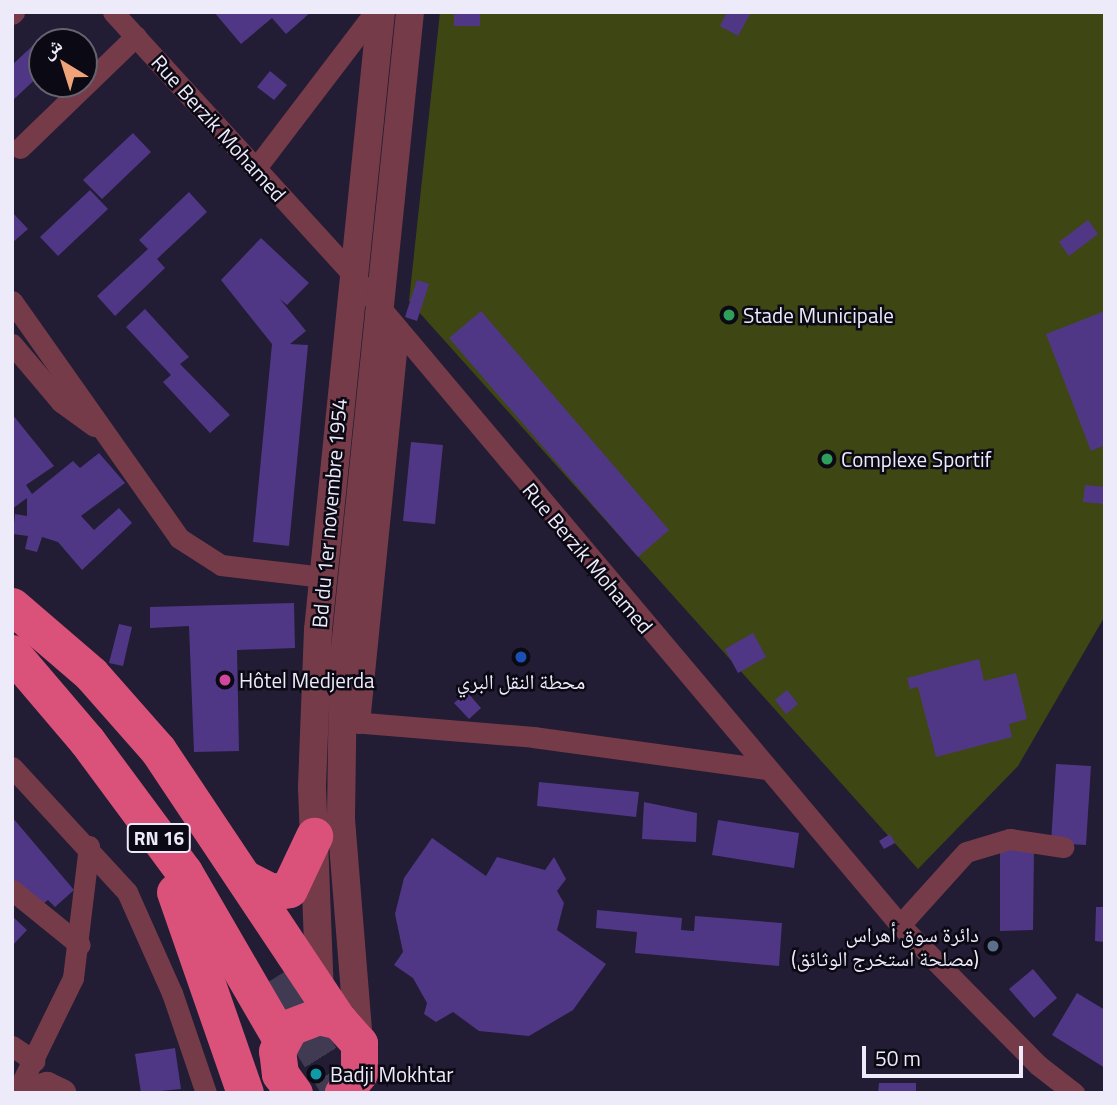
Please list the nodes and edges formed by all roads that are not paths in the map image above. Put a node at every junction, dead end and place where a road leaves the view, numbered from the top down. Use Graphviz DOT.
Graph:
graph roads {
  1 [pos="113,12"];
  2 [pos="375,12"];
  3 [pos="381,12"];
  4 [pos="410,12"];
  5 [pos="136,36"];
  6 [pos="20,148"];
  7 [pos="256,168"];
  8 [pos="352,274"];
  9 [pos="12,301"];
  10 [pos="378,310"];
  11 [pos="398,332"];
  12 [pos="12,344"];
  13 [pos="94,426"];
  14 [pos="323,577"];
  15 [pos="12,606"];
  16 [pos="12,613"];
  17 [pos="12,653"];
  18 [pos="350,722"];
  19 [pos="12,767"];
  20 [pos="766,769"];
  21 [pos="124,792"];
  22 [pos="314,836"];
  23 [pos="89,846"];
  24 [pos="1063,847"];
  25 [pos="246,880"];
  26 [pos="12,890"];
  27 [pos="900,925"];
  28 [pos="80,945"];
  29 [pos="272,979"];
  30 [pos="12,1046"];
  31 [pos="345,1046"];
  32 [pos="277,1072"];
  33 [pos="25,1081"];
  34 [pos="62,1093"];
  35 [pos="206,1093"];
  36 [pos="245,1093"];
  37 [pos="1074,1093"];
  1 -- 5 [label="street, Rue Berzik Mohamed"];
  2 -- 7 [label="street"];
  3 -- 8 [label="street, Bd du 1er novembre 1954"];
  4 -- 10 [label="street"];
  5 -- 6 [label="street"];
  5 -- 7 [label="street, Rue Berzik Mohamed"];
  7 -- 8 [label="street, Rue Berzik Mohamed"];
  8 -- 10 [label="street, Rue Berzik Mohamed"];
  8 -- 14 [label="street, Bd du 1er novembre 1954"];
  9 -- 13 [label="street"];
  10 -- 11 [label="street, Rue Berzik Mohamed"];
  10 -- 18 [label="street"];
  11 -- 18 [label="street"];
  11 -- 20 [label="street, Rue Berzik Mohamed"];
  12 -- 13 [label="street"];
  13 -- 14 [label="street"];
  14 -- 22 [label="street, Bd du 1er novembre 1954"];
  15 -- 25 [label="highway"];
  16 -- 29 [label="highway, RN 16"];
  17 -- 21 [label="highway, RN 16"];
  18 -- 20 [label="street"];
  18 -- 31 [label="street"];
  19 -- 23 [label="street"];
  20 -- 27 [label="street, Rue Berzik Mohamed"];
  21 -- 32 [label="highway, RN 16"];
  21 -- 36 [label="highway"];
  22 -- 25 [label="highway"];
  22 -- 31 [label="street, Bd du 1er novembre 1954"];
  23 -- 28 [label="street"];
  23 -- 35 [label="street"];
  24 -- 27 [label="street"];
  25 -- 31 [label="highway"];
  26 -- 28 [label="street"];
  27 -- 37 [label="street, Rue Berzik Mohamed"];
  28 -- 33 [label="street"];
  30 -- 33 [label="street"];
  31 -- 32 [label="highway"];
  33 -- 34 [label="street"];
}
